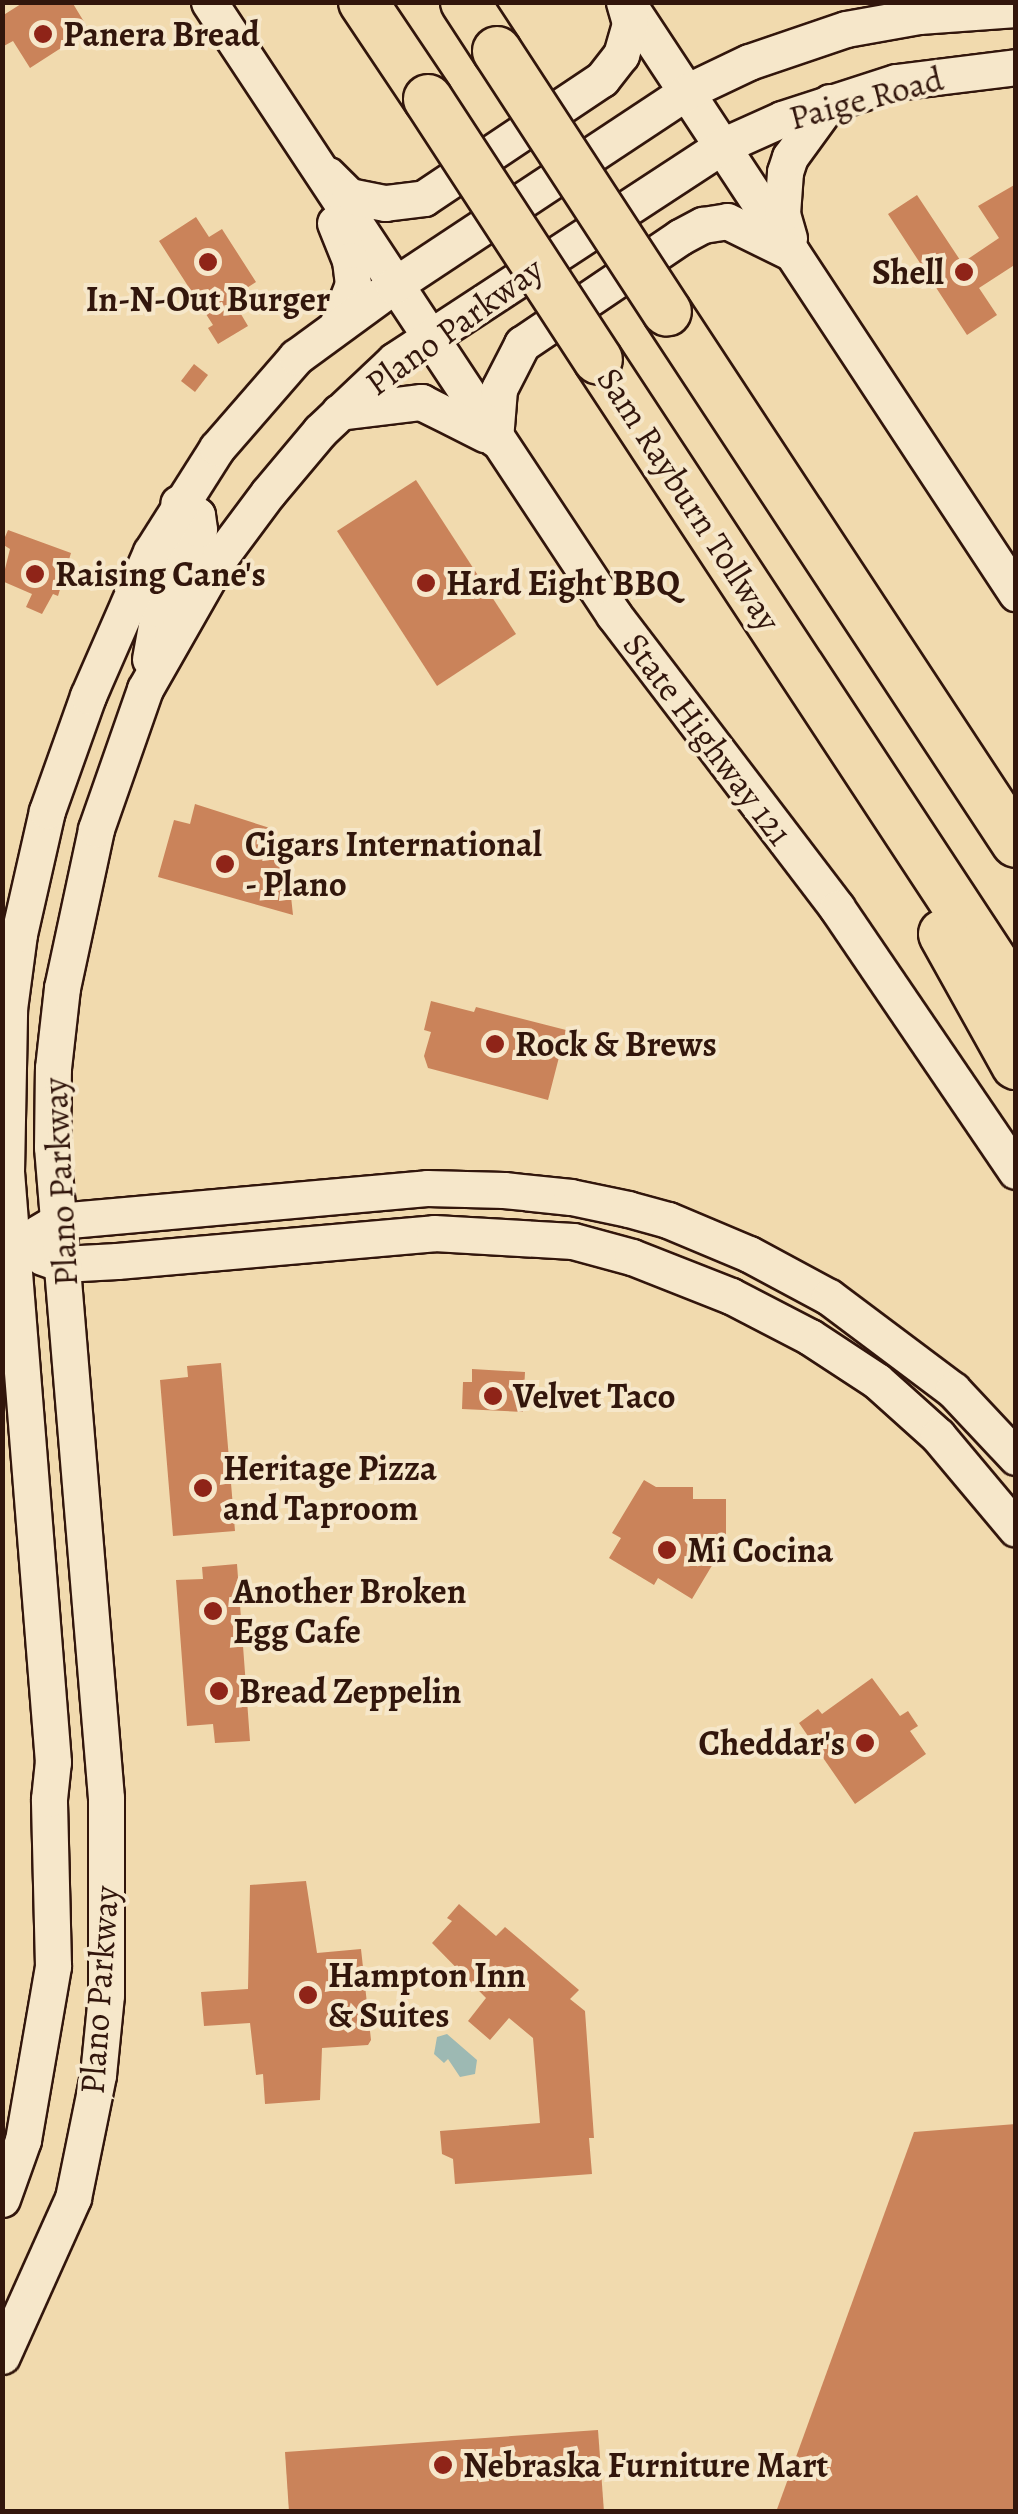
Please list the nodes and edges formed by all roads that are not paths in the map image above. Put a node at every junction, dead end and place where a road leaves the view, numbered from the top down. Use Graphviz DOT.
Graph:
graph roads {
  1 [pos="210,2"];
  2 [pos="363,2"];
  3 [pos="466,2"];
  4 [pos="626,2"];
  5 [pos="1016,9"];
  6 [pos="1016,67"];
  7 [pos="686,92"];
  8 [pos="830,102"];
  9 [pos="722,146"];
  10 [pos="310,157"];
  11 [pos="793,253"];
  12 [pos="393,286"];
  13 [pos="336,324"];
  14 [pos="427,337"];
  15 [pos="339,412"];
  16 [pos="495,439"];
  17 [pos="178,503"];
  18 [pos="1016,593"];
  19 [pos="145,689"];
  20 [pos="846,738"];
  21 [pos="1016,843"];
  22 [pos="1016,996"];
  23 [pos="1016,1064"];
  24 [pos="1016,1171"];
  25 [pos="58,1221"];
  26 [pos="12,1248"];
  27 [pos="62,1264"];
  28 [pos="1016,1458"];
  29 [pos="1016,1530"];
  30 [pos="2,2198"];
  31 [pos="2,2356"];
  1 -- 10 [label="main road, State Highway 121"];
  2 -- 20 [label="highway, Sam Rayburn Tollway, bridge"];
  3 -- 21 [label="highway, bridge"];
  4 -- 7 [label="main road"];
  4 -- 10 [label="main road"];
  5 -- 7 [label="main road, Paige Road"];
  6 -- 8 [label="main road, Paige Road"];
  7 -- 9 [label="main road"];
  7 -- 12 [label="main road, Plano Parkway"];
  8 -- 9 [label="main road, Paige Road"];
  8 -- 11 [label="main road"];
  9 -- 11 [label="main road"];
  9 -- 14 [label="main road, Plano Parkway"];
  10 -- 12 [label="main road, State Highway 121"];
  10 -- 13 [label="main road"];
  11 -- 16 [label="main road"];
  11 -- 18 [label="main road"];
  12 -- 13 [label="main road, Plano Parkway"];
  12 -- 14 [label="main road, State Highway 121"];
  13 -- 17 [label="main road, Plano Parkway"];
  14 -- 15 [label="main road, Plano Parkway"];
  14 -- 16 [label="main road, State Highway 121"];
  15 -- 16 [label="main road"];
  15 -- 19 [label="main road, Plano Parkway"];
  16 -- 24 [label="main road, State Highway 121"];
  17 -- 19 [label="main road"];
  17 -- 26 [label="main road, Plano Parkway"];
  19 -- 25 [label="main road, Plano Parkway"];
  20 -- 22 [label="highway, Sam Rayburn Tollway"];
  20 -- 23 [label="highway"];
  25 -- 26 [label="main road"];
  25 -- 27 [label="main road, Plano Parkway"];
  25 -- 28 [label="main road"];
  26 -- 27 [label="main road"];
  26 -- 30 [label="main road, Plano Parkway"];
  27 -- 29 [label="main road"];
  27 -- 31 [label="main road, Plano Parkway"];
}
